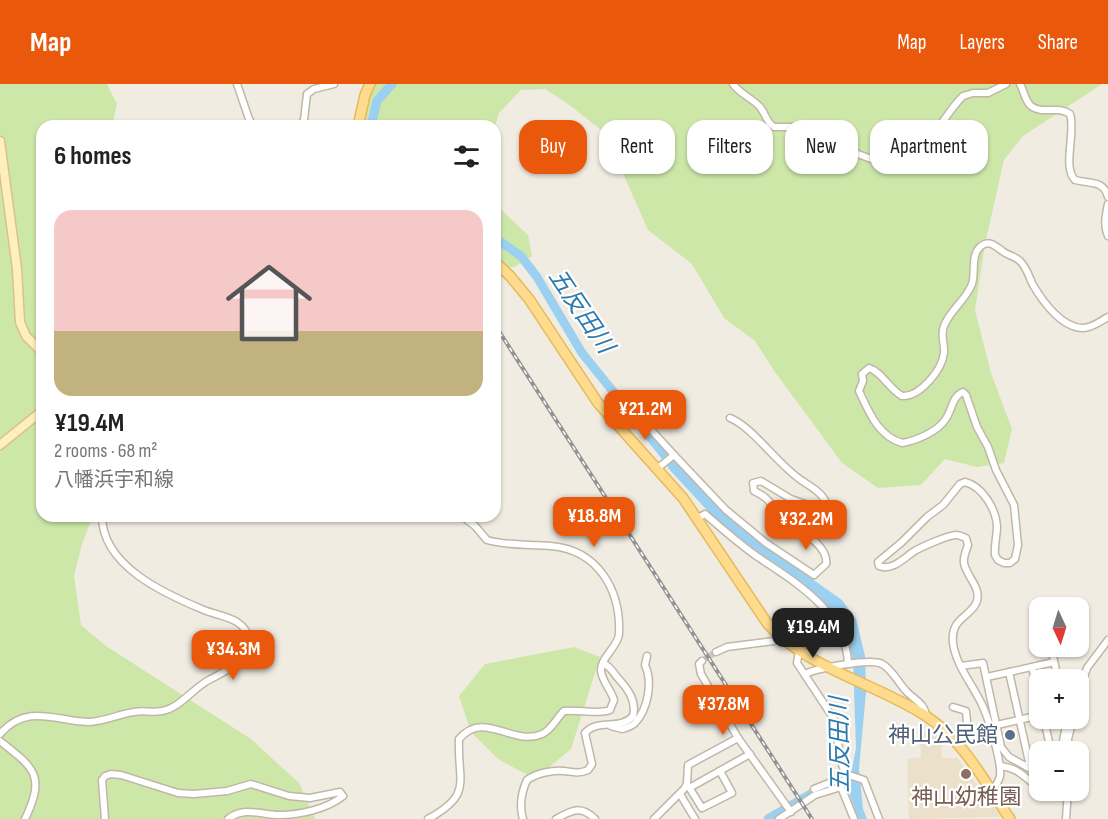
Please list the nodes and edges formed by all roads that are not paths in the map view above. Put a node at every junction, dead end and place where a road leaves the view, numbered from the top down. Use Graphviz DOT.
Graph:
graph roads {
  1 [pos="237,84"];
  2 [pos="334,84"];
  3 [pos="370,84"];
  4 [pos="733,84"];
  5 [pos="1006,84"];
  6 [pos="1020,84"];
  7 [pos="250,120"];
  8 [pos="304,120"];
  9 [pos="359,120"];
  10 [pos="0,141"];
  11 [pos="1108,197"];
  12 [pos="1108,204"];
  13 [pos="1108,236"];
  14 [pos="501,268"];
  15 [pos="1108,317"];
  16 [pos="36,346"];
  17 [pos="644,414"];
  18 [pos="36,416"];
  19 [pos="730,418"];
  20 [pos="0,445"];
  21 [pos="673,455"];
  22 [pos="660,466"];
  23 [pos="698,518"];
  24 [pos="103,522"];
  25 [pos="470,522"];
  26 [pos="780,638"];
  27 [pos="1108,640"];
  28 [pos="799,651"];
  29 [pos="716,652"];
  30 [pos="647,656"];
  31 [pos="1053,657"];
  32 [pos="702,660"];
  33 [pos="1054,662"];
  34 [pos="603,663"];
  35 [pos="849,664"];
  36 [pos="961,666"];
  37 [pos="830,667"];
  38 [pos="1032,667"];
  39 [pos="1056,669"];
  40 [pos="1087,669"];
  41 [pos="1009,672"];
  42 [pos="805,675"];
  43 [pos="987,677"];
  44 [pos="953,707"];
  45 [pos="926,717"];
  46 [pos="1029,718"];
  47 [pos="1020,720"];
  48 [pos="607,725"];
  49 [pos="997,725"];
  50 [pos="0,734"];
  51 [pos="950,735"];
  52 [pos="738,738"];
  53 [pos="0,741"];
  54 [pos="750,754"];
  55 [pos="1000,766"];
  56 [pos="1028,767"];
  57 [pos="720,771"];
  58 [pos="1029,778"];
  59 [pos="844,780"];
  60 [pos="689,785"];
  61 [pos="814,789"];
  62 [pos="991,792"];
  63 [pos="680,794"];
  64 [pos="1067,801"];
  65 [pos="789,809"];
  66 [pos="25,819"];
  67 [pos="105,819"];
  68 [pos="228,819"];
  69 [pos="428,819"];
  70 [pos="523,819"];
  71 [pos="556,819"];
  72 [pos="595,819"];
  73 [pos="654,819"];
  74 [pos="694,819"];
  75 [pos="778,819"];
  76 [pos="854,819"];
  77 [pos="879,819"];
  78 [pos="1010,819"];
  79 [pos="1066,819"];
  1 -- 7 [label="street"];
  2 -- 8 [label="street"];
  3 -- 9 [label="main road"];
  4 -- 5 [label="street"];
  6 -- 11 [label="street"];
  10 -- 16 [label="street"];
  12 -- 13 [label="street"];
  14 -- 22 [label="main road"];
  15 -- 36 [label="street"];
  17 -- 21 [label="street"];
  18 -- 20 [label="street"];
  19 -- 21 [label="street"];
  21 -- 22 [label="street"];
  22 -- 23 [label="main road"];
  23 -- 26 [label="main road"];
  23 -- 35 [label="street"];
  24 -- 50 [label="street"];
  25 -- 34 [label="street"];
  26 -- 28 [label="main road"];
  26 -- 29 [label="street"];
  27 -- 40 [label="street"];
  28 -- 37 [label="main road"];
  28 -- 42 [label="street"];
  30 -- 48 [label="street"];
  31 -- 33 [label="street"];
  32 -- 52 [label="street"];
  33 -- 38 [label="street"];
  33 -- 39 [label="street"];
  34 -- 48 [label="street"];
  34 -- 69 [label="street"];
  35 -- 37 [label="street"];
  35 -- 45 [label="street"];
  36 -- 43 [label="street"];
  36 -- 55 [label="street"];
  37 -- 42 [label="street"];
  37 -- 45 [label="main road"];
  38 -- 41 [label="street"];
  41 -- 43 [label="street"];
  41 -- 47 [label="street"];
  42 -- 59 [label="street"];
  43 -- 49 [label="street"];
  44 -- 51 [label="street"];
  45 -- 51 [label="main road"];
  46 -- 47 [label="street"];
  47 -- 49 [label="street"];
  47 -- 56 [label="street"];
  48 -- 70 [label="street"];
  49 -- 56 [label="street"];
  51 -- 62 [label="main road"];
  52 -- 54 [label="street"];
  52 -- 60 [label="street"];
  53 -- 66 [label="street"];
  54 -- 57 [label="street"];
  54 -- 65 [label="street"];
  55 -- 58 [label="street"];
  55 -- 62 [label="street"];
  57 -- 60 [label="street"];
  57 -- 60 [label="street"];
  59 -- 61 [label="street"];
  59 -- 65 [label="street"];
  59 -- 76 [label="street"];
  59 -- 77 [label="street"];
  60 -- 63 [label="street"];
  62 -- 78 [label="main road"];
  63 -- 73 [label="street"];
  63 -- 74 [label="street"];
  64 -- 79 [label="street"];
  65 -- 75 [label="street"];
  67 -- 68 [label="street"];
  71 -- 72 [label="street"];
}
